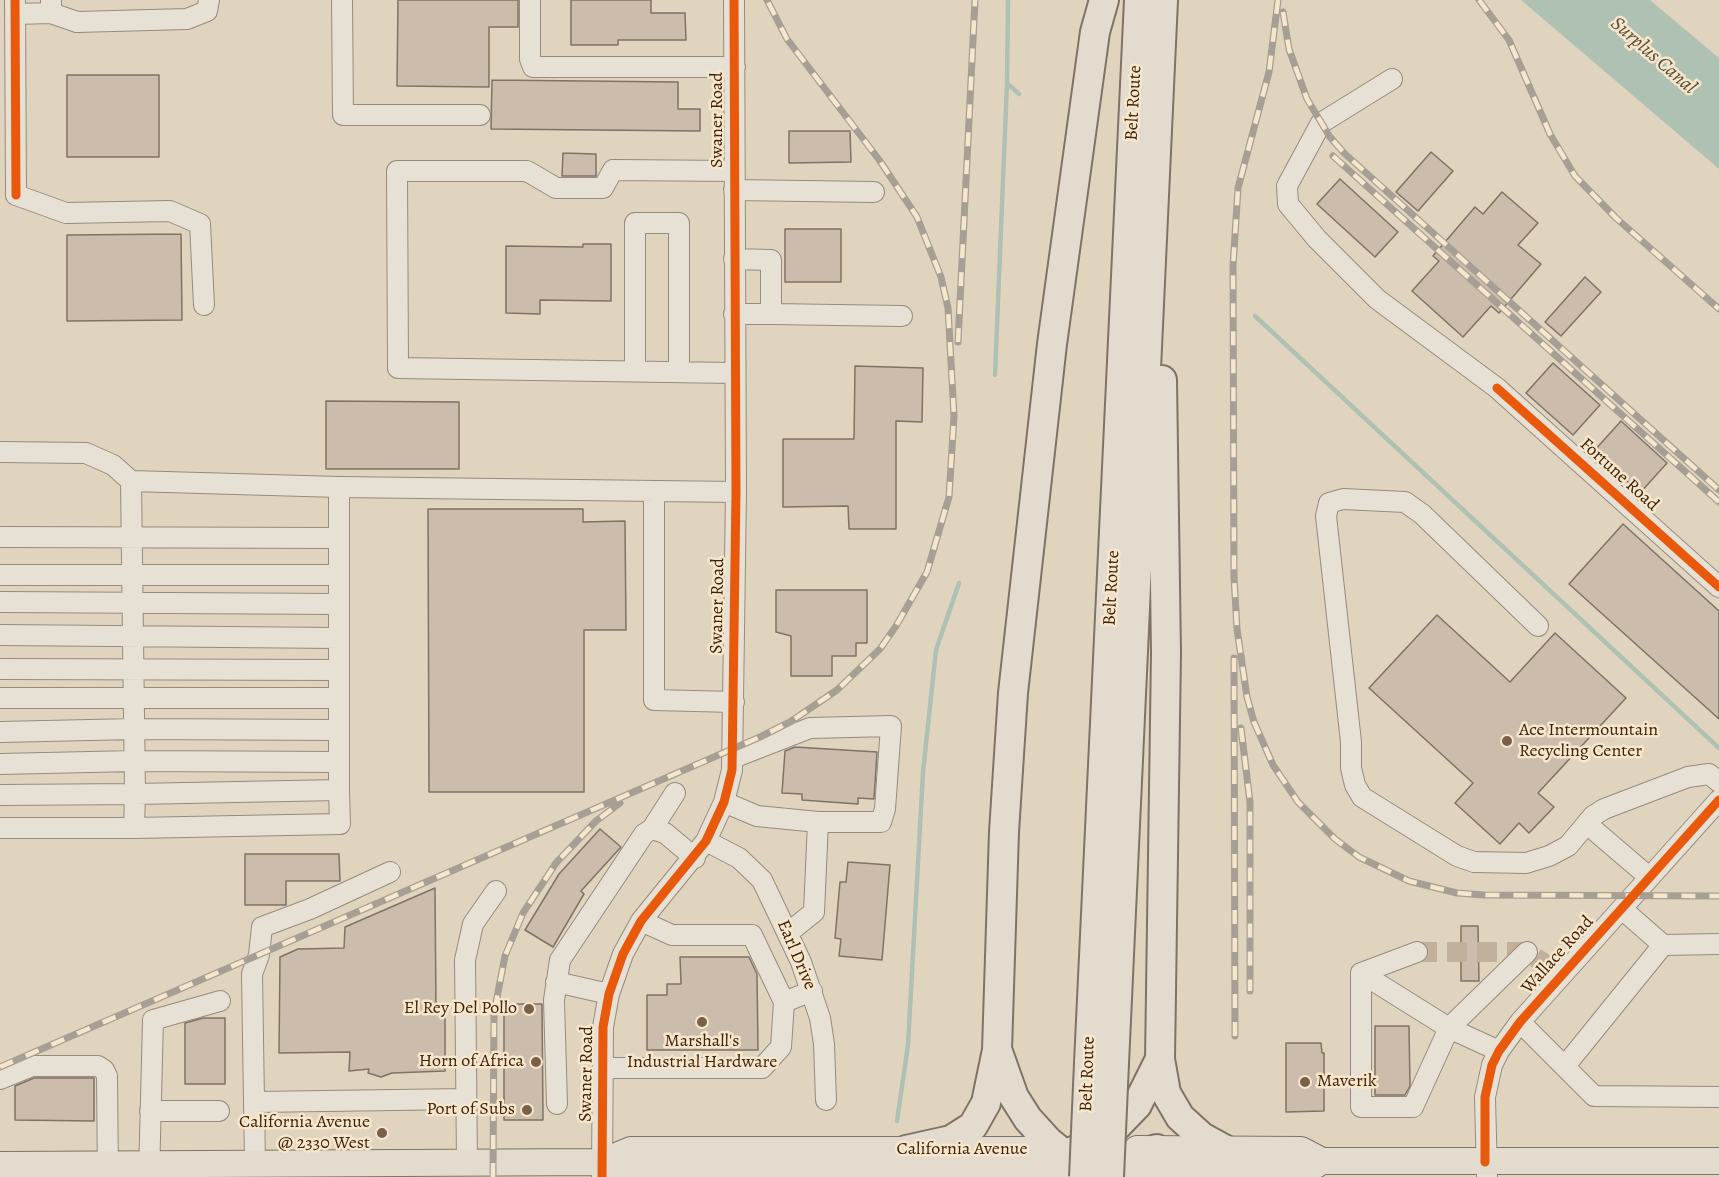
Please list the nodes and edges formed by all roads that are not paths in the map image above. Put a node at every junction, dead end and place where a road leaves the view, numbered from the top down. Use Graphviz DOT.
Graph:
graph roads {
  1 [pos="209,0"];
  2 [pos="342,0"];
  3 [pos="530,0"];
  4 [pos="734,0"];
  5 [pos="1104,0"];
  6 [pos="1139,0"];
  7 [pos="1163,0"];
  8 [pos="15,7"];
  9 [pos="51,7"];
  10 [pos="735,67"];
  11 [pos="1392,79"];
  12 [pos="480,115"];
  13 [pos="734,181"];
  14 [pos="874,192"];
  15 [pos="1152,223"];
  16 [pos="734,260"];
  17 [pos="204,304"];
  18 [pos="734,314"];
  19 [pos="771,314"];
  20 [pos="902,316"];
  21 [pos="635,370"];
  22 [pos="680,372"];
  23 [pos="734,373"];
  24 [pos="0,452"];
  25 [pos="131,482"];
  26 [pos="339,487"];
  27 [pos="654,491"];
  28 [pos="736,492"];
  29 [pos="0,537"];
  30 [pos="132,538"];
  31 [pos="339,538"];
  32 [pos="0,575"];
  33 [pos="133,575"];
  34 [pos="339,576"];
  35 [pos="1719,587"];
  36 [pos="0,602"];
  37 [pos="133,602"];
  38 [pos="339,604"];
  39 [pos="1538,626"];
  40 [pos="0,635"];
  41 [pos="133,636"];
  42 [pos="339,638"];
  43 [pos="134,668"];
  44 [pos="0,669"];
  45 [pos="339,670"];
  46 [pos="0,698"];
  47 [pos="134,698"];
  48 [pos="339,698"];
  49 [pos="734,702"];
  50 [pos="135,729"];
  51 [pos="339,730"];
  52 [pos="0,732"];
  53 [pos="733,758"];
  54 [pos="135,761"];
  55 [pos="339,762"];
  56 [pos="0,764"];
  57 [pos="1719,782"];
  58 [pos="339,790"];
  59 [pos="675,793"];
  60 [pos="135,794"];
  61 [pos="0,795"];
  62 [pos="1719,800"];
  63 [pos="724,802"];
  64 [pos="818,822"];
  65 [pos="1587,824"];
  66 [pos="0,828"];
  67 [pos="134,828"];
  68 [pos="652,829"];
  69 [pos="706,841"];
  70 [pos="695,858"];
  71 [pos="390,872"];
  72 [pos="1649,877"];
  73 [pos="496,891"];
  74 [pos="1622,909"];
  75 [pos="641,921"];
  76 [pos="788,933"];
  77 [pos="1719,944"];
  78 [pos="1664,945"];
  79 [pos="1417,952"];
  80 [pos="1527,952"];
  81 [pos="1361,974"];
  82 [pos="556,982"];
  83 [pos="812,991"];
  84 [pos="609,994"];
  85 [pos="220,1001"];
  86 [pos="784,1002"];
  87 [pos="1520,1022"];
  88 [pos="1449,1028"];
  89 [pos="998,1050"];
  90 [pos="1499,1051"];
  91 [pos="1160,1059"];
  92 [pos="1101,1063"];
  93 [pos="1565,1066"];
  94 [pos="603,1068"];
  95 [pos="0,1079"];
  96 [pos="1719,1097"];
  97 [pos="465,1099"];
  98 [pos="826,1100"];
  99 [pos="254,1102"];
  100 [pos="557,1104"];
  101 [pos="150,1111"];
  102 [pos="219,1111"];
  103 [pos="1157,1149"];
  104 [pos="1224,1149"];
  105 [pos="1322,1161"];
  106 [pos="1719,1161"];
  107 [pos="467,1163"];
  108 [pos="255,1164"];
  109 [pos="0,1165"];
  110 [pos="1076,1166"];
  111 [pos="911,1167"];
  112 [pos="1486,1169"];
  113 [pos="1605,1169"];
  114 [pos="300,1170"];
  115 [pos="602,1170"];
  116 [pos="108,1171"];
  117 [pos="148,1171"];
  118 [pos="986,1175"];
  119 [pos="1235,1175"];
  1 -- 9 [label="street"];
  2 -- 12 [label="street"];
  3 -- 10 [label="street"];
  4 -- 10 [label="street, Swaner Road"];
  5 -- 89 [label="highway"];
  6 -- 92 [label="highway, Belt Route"];
  7 -- 15 [label="highway, Belt Route"];
  8 -- 9 [label="street"];
  8 -- 17 [label="street"];
  10 -- 13 [label="street, Swaner Road"];
  11 -- 35 [label="street, Fortune Road"];
  13 -- 14 [label="street"];
  13 -- 16 [label="street, Swaner Road"];
  13 -- 21 [label="street"];
  15 -- 91 [label="highway"];
  15 -- 92 [label="highway, Belt Route"];
  16 -- 18 [label="street, Swaner Road"];
  16 -- 19 [label="street"];
  18 -- 19 [label="street"];
  18 -- 23 [label="street, Swaner Road"];
  19 -- 20 [label="street"];
  21 -- 22 [label="street"];
  21 -- 22 [label="street"];
  22 -- 23 [label="street"];
  23 -- 28 [label="street, Swaner Road"];
  24 -- 25 [label="street"];
  25 -- 26 [label="street"];
  25 -- 30 [label="street"];
  26 -- 27 [label="street"];
  26 -- 31 [label="street"];
  27 -- 28 [label="street"];
  27 -- 49 [label="street"];
  28 -- 49 [label="street, Swaner Road"];
  29 -- 30 [label="street"];
  30 -- 31 [label="street"];
  30 -- 33 [label="street"];
  31 -- 34 [label="street"];
  32 -- 33 [label="street"];
  33 -- 34 [label="street"];
  33 -- 37 [label="street"];
  34 -- 38 [label="street"];
  36 -- 37 [label="street"];
  37 -- 38 [label="street"];
  37 -- 41 [label="street"];
  38 -- 42 [label="street"];
  39 -- 65 [label="street"];
  40 -- 41 [label="street"];
  41 -- 42 [label="street"];
  41 -- 43 [label="street"];
  42 -- 45 [label="street"];
  43 -- 44 [label="street"];
  43 -- 45 [label="street"];
  43 -- 47 [label="street"];
  45 -- 48 [label="street"];
  46 -- 47 [label="street"];
  47 -- 48 [label="street"];
  47 -- 50 [label="street"];
  48 -- 51 [label="street"];
  49 -- 53 [label="street, Swaner Road"];
  50 -- 51 [label="street"];
  50 -- 52 [label="street"];
  50 -- 54 [label="street"];
  51 -- 55 [label="street"];
  53 -- 63 [label="street, Swaner Road"];
  53 -- 64 [label="street"];
  54 -- 55 [label="street"];
  54 -- 56 [label="street"];
  54 -- 60 [label="street"];
  55 -- 58 [label="street"];
  57 -- 65 [label="street"];
  58 -- 60 [label="street"];
  58 -- 67 [label="street"];
  59 -- 68 [label="street"];
  60 -- 61 [label="street"];
  60 -- 67 [label="street"];
  62 -- 72 [label="street, Wallace Road"];
  63 -- 64 [label="street"];
  63 -- 69 [label="street, Swaner Road"];
  64 -- 76 [label="street"];
  65 -- 72 [label="street"];
  66 -- 67 [label="street"];
  68 -- 70 [label="street"];
  68 -- 82 [label="street"];
  69 -- 70 [label="street, Swaner Road"];
  69 -- 76 [label="street, Earl Drive"];
  70 -- 75 [label="street, Swaner Road"];
  71 -- 99 [label="street"];
  72 -- 74 [label="street, Wallace Road"];
  73 -- 97 [label="street"];
  74 -- 78 [label="street"];
  74 -- 87 [label="street, Wallace Road"];
  75 -- 84 [label="street, Swaner Road"];
  75 -- 86 [label="street"];
  76 -- 83 [label="street, Earl Drive"];
  77 -- 78 [label="street"];
  78 -- 93 [label="street"];
  79 -- 81 [label="street"];
  80 -- 88 [label="street"];
  81 -- 88 [label="street"];
  81 -- 88 [label="street"];
  82 -- 84 [label="street"];
  82 -- 100 [label="street"];
  83 -- 86 [label="street"];
  83 -- 98 [label="street, Earl Drive"];
  84 -- 94 [label="street, Swaner Road"];
  85 -- 101 [label="street"];
  86 -- 94 [label="street"];
  87 -- 90 [label="street, Wallace Road"];
  87 -- 93 [label="street"];
  88 -- 90 [label="street"];
  89 -- 110 [label="highway"];
  89 -- 111 [label="highway"];
  90 -- 112 [label="street, Wallace Road"];
  91 -- 104 [label="highway"];
  91 -- 110 [label="highway"];
  92 -- 110 [label="highway, Belt Route, bridge"];
  93 -- 96 [label="street"];
  94 -- 115 [label="street, Swaner Road"];
  95 -- 116 [label="street"];
  97 -- 99 [label="street"];
  97 -- 107 [label="street"];
  99 -- 108 [label="street"];
  101 -- 102 [label="street"];
  101 -- 117 [label="street"];
  103 -- 104 [label="main road, California Avenue"];
  103 -- 110 [label="highway"];
  104 -- 105 [label="main road, California Avenue"];
  105 -- 112 [label="main road, California Avenue"];
  105 -- 119 [label="main road, California Avenue"];
  106 -- 113 [label="main road, California Avenue"];
  107 -- 114 [label="main road, California Avenue"];
  107 -- 115 [label="main road, California Avenue"];
  108 -- 114 [label="main road, California Avenue"];
  108 -- 117 [label="main road, California Avenue"];
  109 -- 116 [label="main road, California Avenue"];
  110 -- 111 [label="main road, California Avenue"];
  110 -- 118 [label="highway"];
  110 -- 119 [label="main road, California Avenue"];
  111 -- 115 [label="main road, California Avenue"];
  111 -- 118 [label="main road, California Avenue"];
  112 -- 113 [label="main road, California Avenue"];
  116 -- 117 [label="main road, California Avenue"];
}
